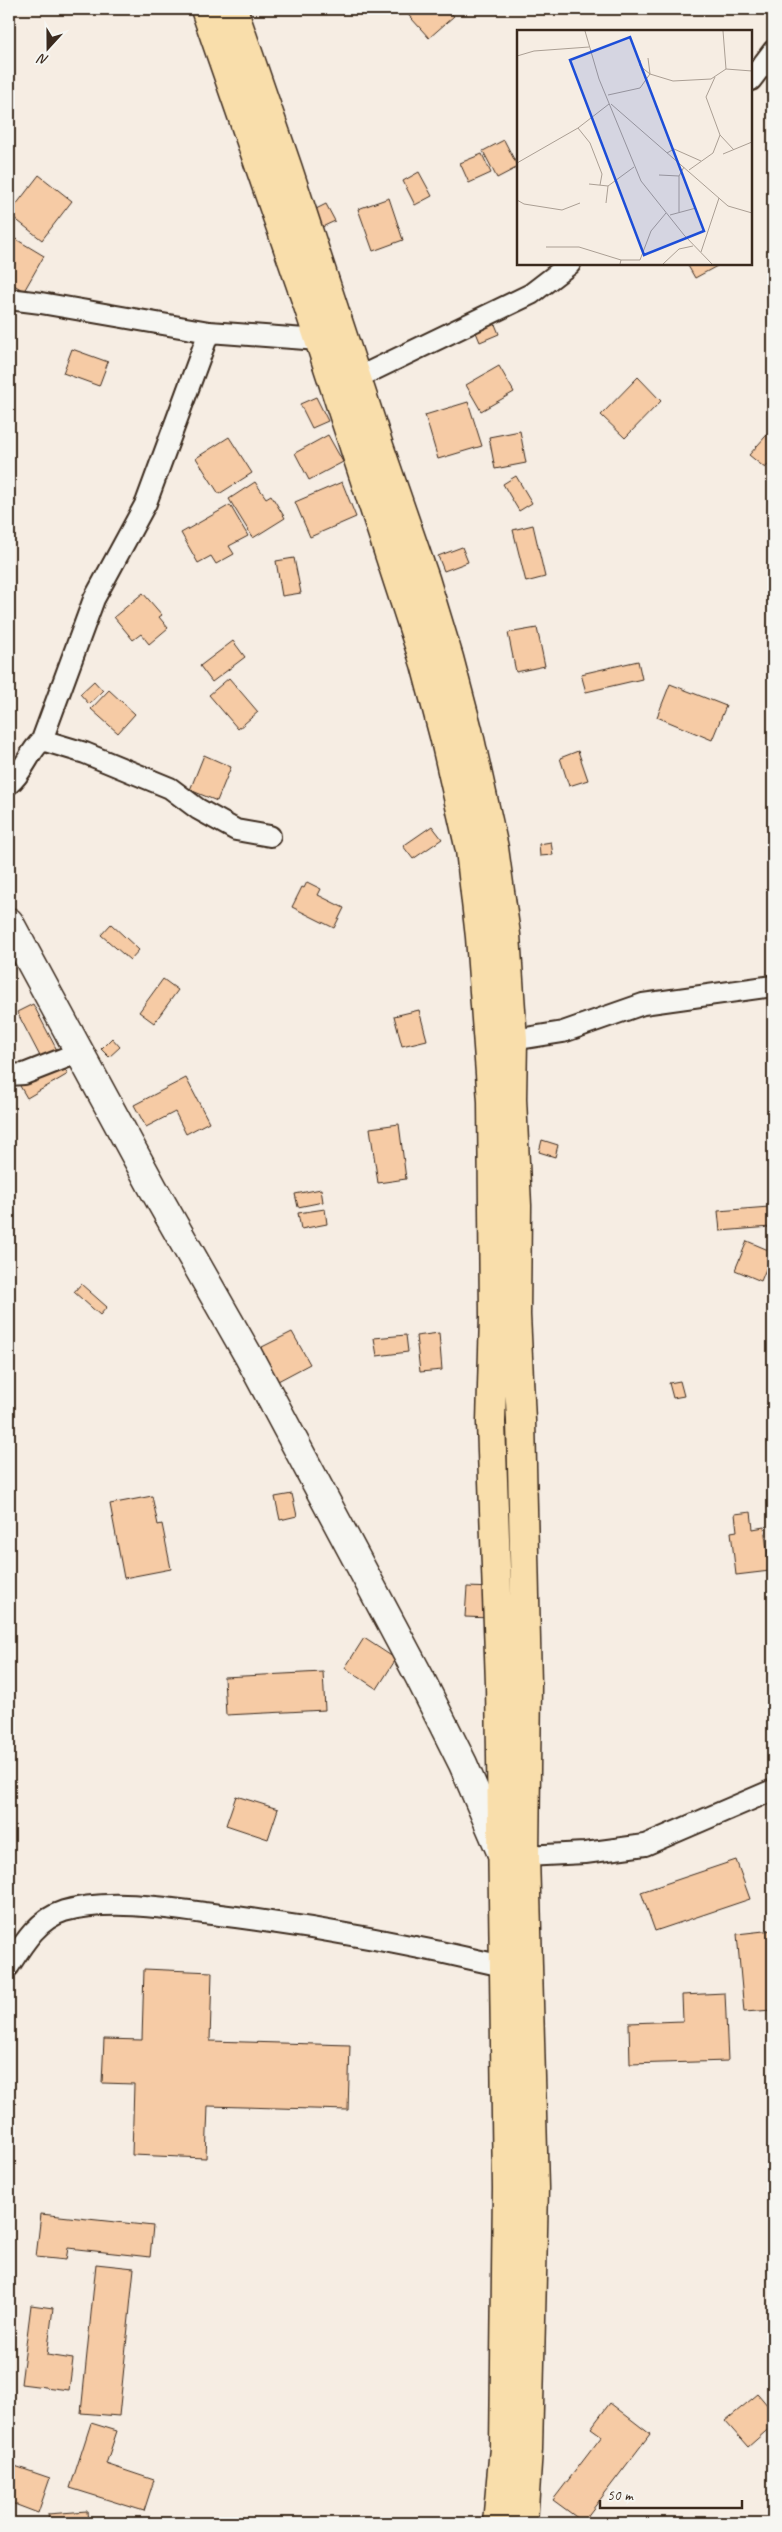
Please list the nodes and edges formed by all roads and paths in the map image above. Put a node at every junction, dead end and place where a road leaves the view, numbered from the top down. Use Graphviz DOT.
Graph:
graph roads {
  1 [pos="205,9"];
  2 [pos="233,9"];
  3 [pos="773,51"];
  4 [pos="752,79"];
  5 [pos="569,265"];
  6 [pos="9,299"];
  7 [pos="209,332"];
  8 [pos="319,340"];
  9 [pos="356,378"];
  10 [pos="42,740"];
  11 [pos="9,784"];
  12 [pos="270,836"];
  13 [pos="9,922"];
  14 [pos="773,986"];
  15 [pos="513,1040"];
  16 [pos="80,1052"];
  17 [pos="9,1076"];
  18 [pos="525,1604"];
  19 [pos="496,1606"];
  20 [pos="773,1790"];
  21 [pos="513,1855"];
  22 [pos="9,1966"];
  23 [pos="503,1966"];
  24 [pos="497,2523"];
  25 [pos="523,2523"];
  1 -- 8 [label="main road"];
  2 -- 9 [label="main road"];
  3 -- 4 [label="street"];
  5 -- 9 [label="street"];
  6 -- 7 [label="street"];
  7 -- 8 [label="street"];
  7 -- 10 [label="street"];
  8 -- 19 [label="main road"];
  9 -- 15 [label="main road"];
  10 -- 11 [label="street"];
  10 -- 12 [label="street"];
  13 -- 16 [label="main road"];
  14 -- 15 [label="street"];
  15 -- 18 [label="main road"];
  16 -- 17 [label="street"];
  16 -- 21 [label="main road"];
  18 -- 19 [label="main road"];
  18 -- 21 [label="main road"];
  19 -- 21 [label="main road"];
  20 -- 21 [label="street"];
  21 -- 23 [label="main road"];
  21 -- 25 [label="main road"];
  22 -- 23 [label="street"];
  23 -- 24 [label="main road"];
}
